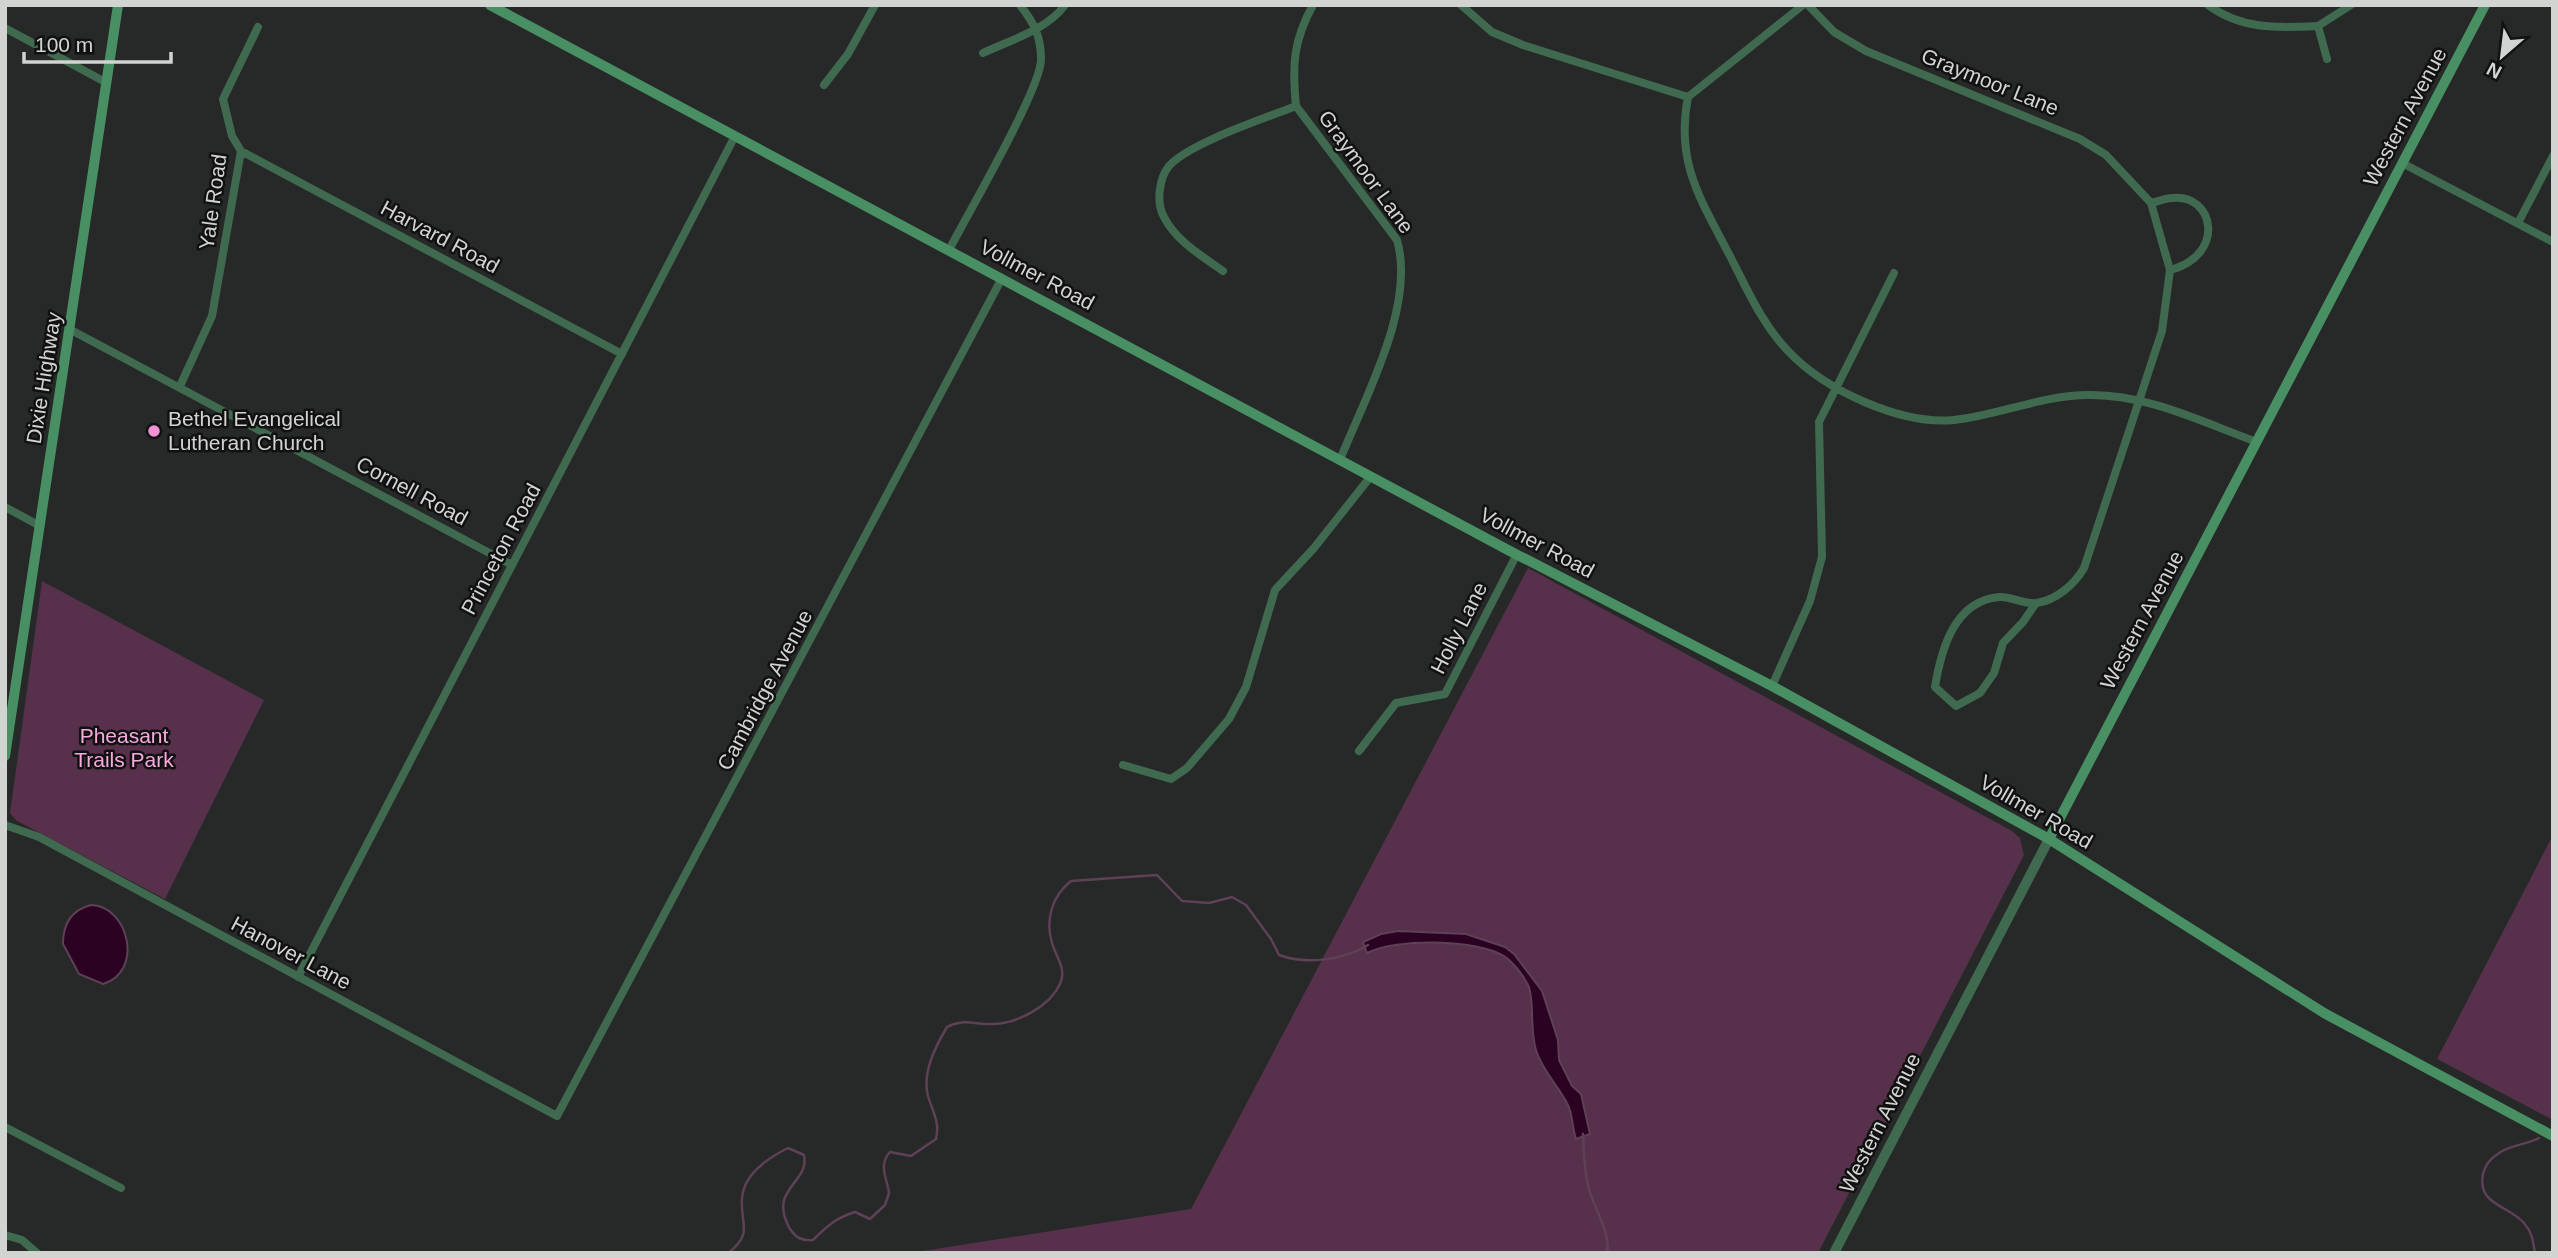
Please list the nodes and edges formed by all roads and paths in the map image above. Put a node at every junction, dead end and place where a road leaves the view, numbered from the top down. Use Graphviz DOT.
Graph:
graph roads {
  1 [pos="118,5"];
  2 [pos="490,5"];
  3 [pos="875,5"];
  4 [pos="1020,5"];
  5 [pos="1065,5"];
  6 [pos="1313,5"];
  7 [pos="1461,5"];
  8 [pos="1806,5"];
  9 [pos="2208,5"];
  10 [pos="2351,5"];
  11 [pos="2485,5"];
  12 [pos="2318,26"];
  13 [pos="258,27"];
  14 [pos="5,28"];
  15 [pos="1037,28"];
  16 [pos="983,53"];
  17 [pos="2327,59"];
  18 [pos="107,83"];
  19 [pos="824,85"];
  20 [pos="1688,97"];
  21 [pos="1296,106"];
  22 [pos="735,136"];
  23 [pos="241,151"];
  24 [pos="2553,156"];
  25 [pos="2402,163"];
  26 [pos="2151,203"];
  27 [pos="2518,223"];
  28 [pos="2553,242"];
  29 [pos="949,250"];
  30 [pos="2170,270"];
  31 [pos="1223,271"];
  32 [pos="1894,273"];
  33 [pos="1002,278"];
  34 [pos="71,330"];
  35 [pos="622,354"];
  36 [pos="180,386"];
  37 [pos="1837,387"];
  38 [pos="2140,401"];
  39 [pos="2257,442"];
  40 [pos="1340,460"];
  41 [pos="1371,476"];
  42 [pos="5,507"];
  43 [pos="40,526"];
  44 [pos="1517,554"];
  45 [pos="512,565"];
  46 [pos="2036,603"];
  47 [pos="1772,686"];
  48 [pos="7,727"];
  49 [pos="1359,751"];
  50 [pos="5,756"];
  51 [pos="1123,765"];
  52 [pos="5,825"];
  53 [pos="2049,839"];
  54 [pos="298,977"];
  55 [pos="557,1116"];
  56 [pos="5,1127"];
  57 [pos="2553,1136"];
  58 [pos="121,1188"];
  59 [pos="5,1235"];
  60 [pos="37,1253"];
  61 [pos="1835,1253"];
  1 -- 18 [label="main road, Dixie Highway"];
  2 -- 22 [label="main road, Vollmer Road"];
  3 -- 19 [label="street"];
  4 -- 15 [label="street"];
  5 -- 15 [label="street"];
  6 -- 21 [label="street, Graymoor Lane"];
  7 -- 20 [label="street"];
  8 -- 20 [label="street, Graymoor Lane"];
  8 -- 26 [label="street, Graymoor Lane"];
  9 -- 12 [label="street"];
  10 -- 12 [label="street"];
  11 -- 25 [label="main road, Western Avenue"];
  12 -- 17 [label="street"];
  13 -- 23 [label="street, Yale Road"];
  14 -- 18 [label="street"];
  15 -- 16 [label="street"];
  15 -- 29 [label="street"];
  18 -- 34 [label="main road, Dixie Highway"];
  20 -- 37 [label="street"];
  21 -- 31 [label="street, Graymoor Lane"];
  21 -- 40 [label="street, Graymoor Lane"];
  22 -- 29 [label="main road, Vollmer Road"];
  22 -- 35 [label="street, Princeton Road"];
  23 -- 35 [label="street, Harvard Road"];
  23 -- 36 [label="street, Yale Road"];
  24 -- 27 [label="street"];
  25 -- 27 [label="street"];
  25 -- 39 [label="main road, Western Avenue"];
  26 -- 30 [label="street, Graymoor Lane"];
  26 -- 30 [label="street"];
  27 -- 28 [label="street"];
  29 -- 33 [label="main road, Vollmer Road"];
  30 -- 38 [label="street, Graymoor Lane"];
  32 -- 37 [label="street"];
  33 -- 40 [label="main road, Vollmer Road"];
  33 -- 55 [label="street, Cambridge Avenue"];
  34 -- 36 [label="street, Cornell Road"];
  34 -- 43 [label="main road, Dixie Highway"];
  35 -- 45 [label="street, Princeton Road"];
  36 -- 45 [label="street, Cornell Road"];
  37 -- 38 [label="street"];
  37 -- 47 [label="street"];
  38 -- 39 [label="street"];
  38 -- 46 [label="street, Graymoor Lane"];
  39 -- 53 [label="main road, Western Avenue"];
  40 -- 41 [label="main road, Vollmer Road"];
  41 -- 44 [label="main road, Vollmer Road"];
  41 -- 51 [label="street"];
  42 -- 43 [label="street"];
  43 -- 48 [label="main road, Dixie Highway"];
  44 -- 47 [label="main road, Vollmer Road"];
  44 -- 49 [label="street, Holly Lane"];
  45 -- 54 [label="street, Princeton Road"];
  46 -- 46 [label="street, Graymoor Lane"];
  47 -- 53 [label="main road, Vollmer Road"];
  48 -- 50 [label="main road, Dixie Highway"];
  52 -- 54 [label="street, Hanover Lane"];
  53 -- 57 [label="main road, Vollmer Road"];
  53 -- 61 [label="street, Western Avenue"];
  54 -- 55 [label="street, Hanover Lane"];
  56 -- 58 [label="street"];
  59 -- 60 [label="street"];
}
